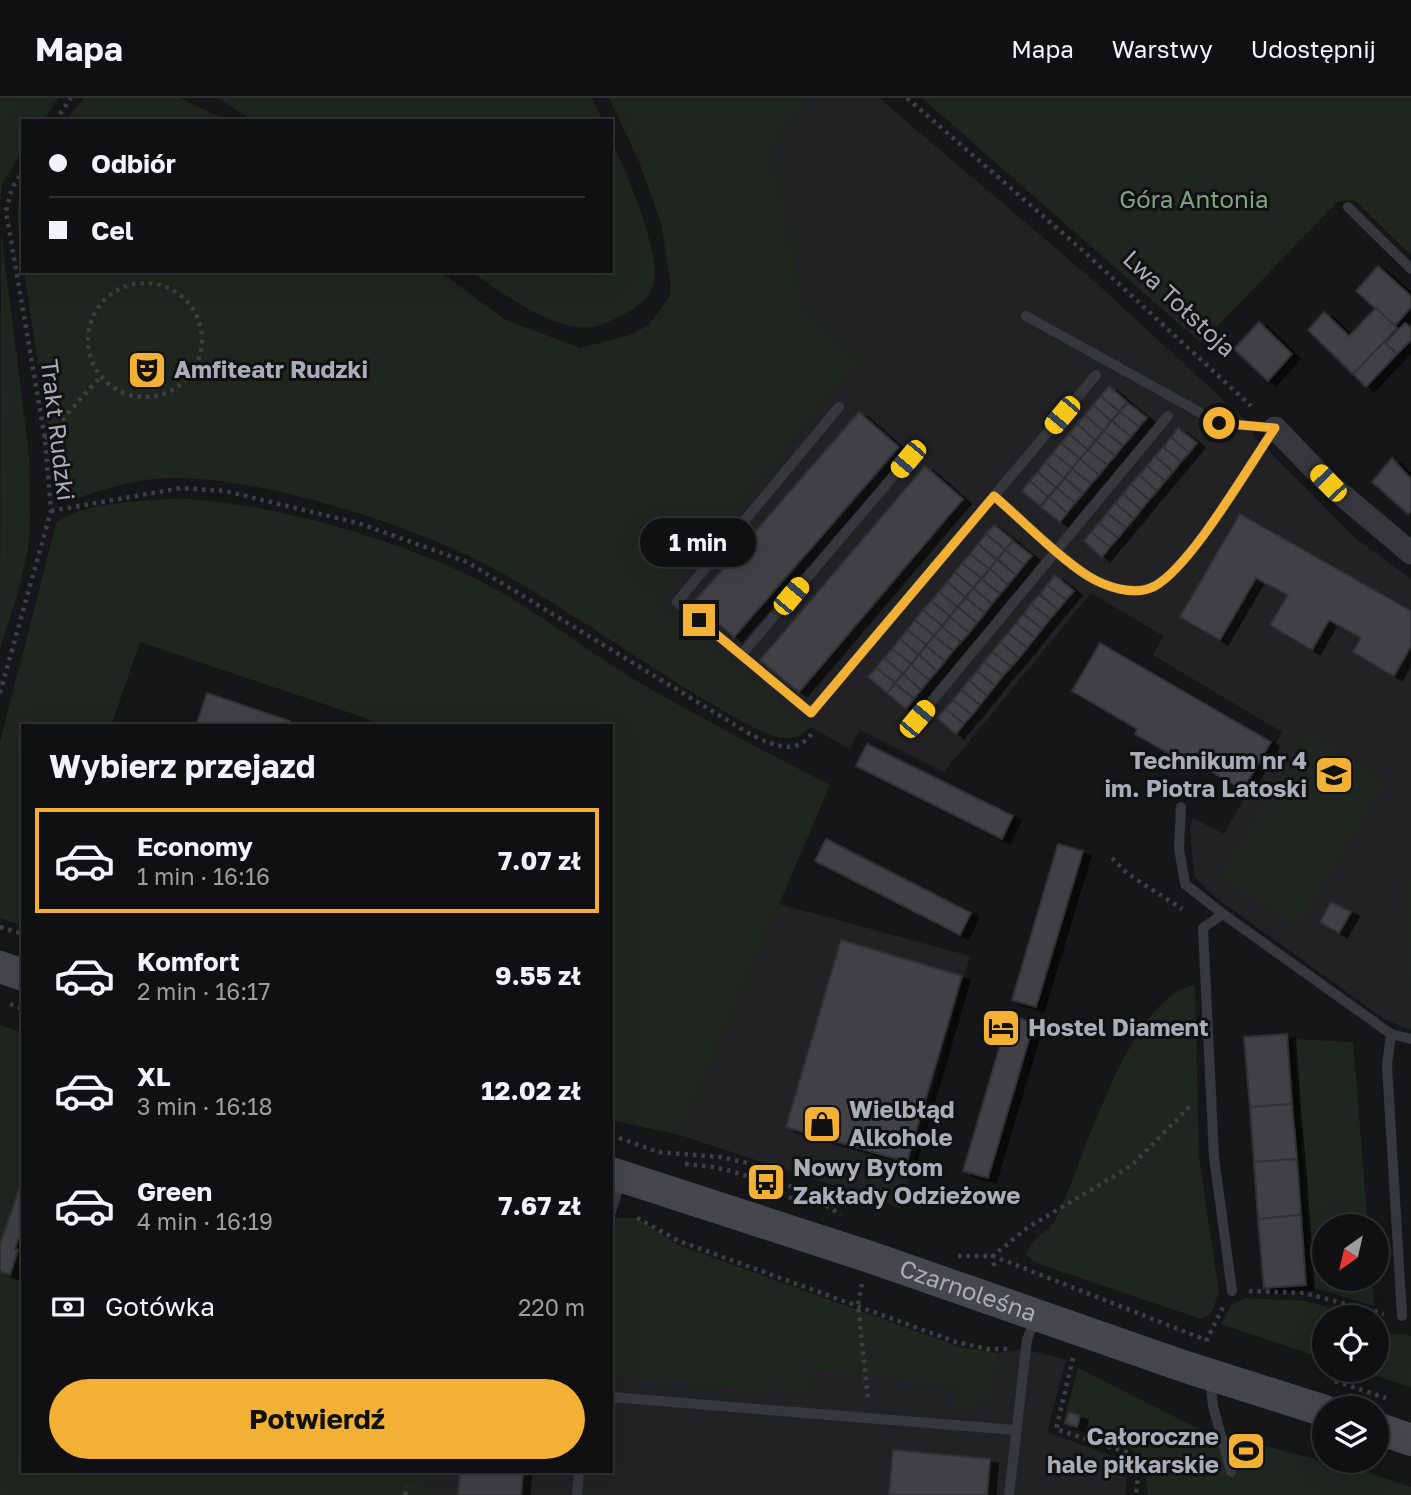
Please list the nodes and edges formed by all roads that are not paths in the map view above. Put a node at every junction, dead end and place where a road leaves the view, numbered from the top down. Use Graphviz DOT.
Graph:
graph roads {
  1 [pos="1348,207"];
  2 [pos="1411,269"];
  3 [pos="1026,316"];
  4 [pos="1096,375"];
  5 [pos="839,407"];
  6 [pos="1168,416"];
  7 [pos="1275,428"];
  8 [pos="908,459"];
  9 [pos="994,496"];
  10 [pos="1057,550"];
  11 [pos="1411,553"];
  12 [pos="741,655"];
  13 [pos="917,719"];
  14 [pos="1181,807"];
  15 [pos="1223,914"];
  16 [pos="0,967"];
  17 [pos="21,974"];
  18 [pos="1391,1034"];
  19 [pos="1411,1039"];
  20 [pos="616,1175"];
  21 [pos="613,1197"];
  22 [pos="1232,1291"];
  23 [pos="1399,1317"];
  24 [pos="1032,1327"];
  25 [pos="1206,1362"];
  26 [pos="613,1397"];
  27 [pos="1312,1407"];
  28 [pos="1014,1430"];
  29 [pos="1389,1432"];
  30 [pos="1411,1440"];
  31 [pos="1231,1472"];
  32 [pos="579,1473"];
  33 [pos="577,1495"];
  34 [pos="1009,1495"];
  1 -- 2 [label="lane"];
  3 -- 7 [label="lane"];
  4 -- 9 [label="lane"];
  5 -- 12 [label="lane"];
  6 -- 10 [label="lane"];
  7 -- 10 [label="lane"];
  7 -- 11 [label="street"];
  8 -- 12 [label="lane"];
  9 -- 10 [label="lane"];
  9 -- 12 [label="lane"];
  10 -- 13 [label="lane"];
  14 -- 15 [label="lane"];
  15 -- 18 [label="lane"];
  15 -- 22 [label="lane"];
  16 -- 17 [label="street"];
  18 -- 19 [label="lane"];
  18 -- 23 [label="lane"];
  20 -- 21 [label="lane"];
  20 -- 24 [label="street, Czarnoleśna"];
  24 -- 25 [label="street, Czarnoleśna"];
  24 -- 28 [label="lane"];
  25 -- 27 [label="street, Czarnoleśna"];
  25 -- 31 [label="lane"];
  26 -- 28 [label="lane"];
  28 -- 34 [label="lane"];
  29 -- 30 [label="street"];
  32 -- 33 [label="lane"];
}
